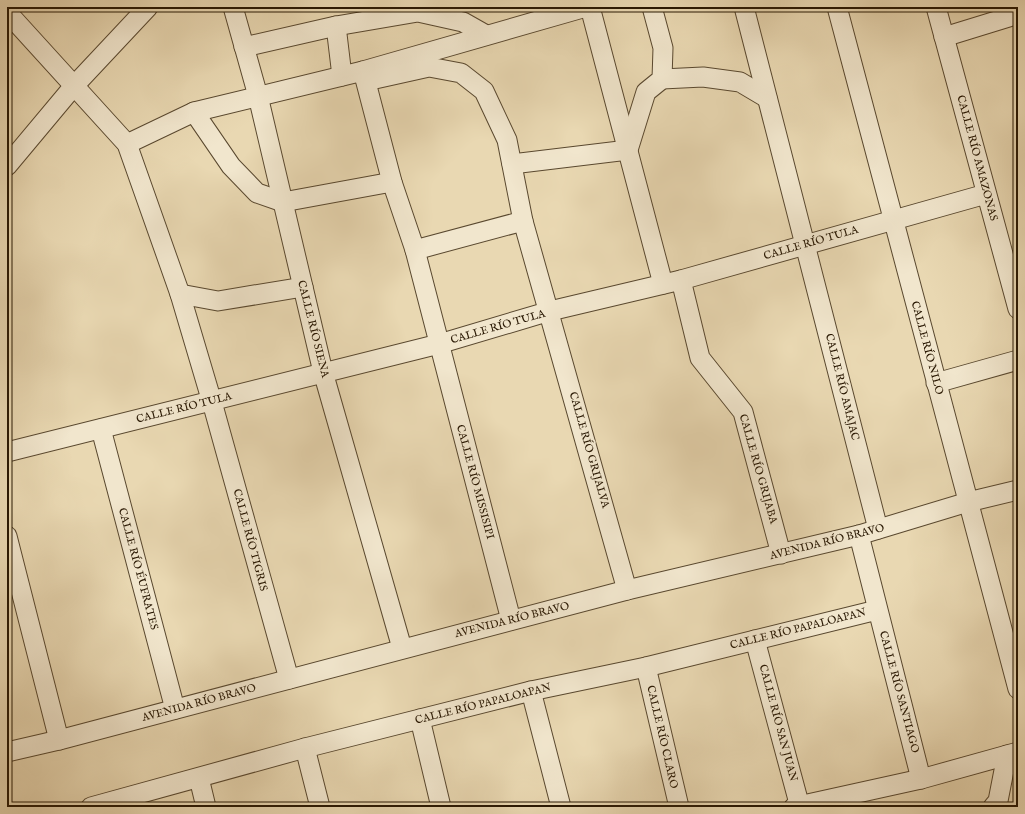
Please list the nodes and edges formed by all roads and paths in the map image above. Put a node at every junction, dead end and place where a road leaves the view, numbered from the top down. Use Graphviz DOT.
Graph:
graph roads {
  1 [pos="148,7"];
  2 [pos="233,7"];
  3 [pos="586,7"];
  4 [pos="590,7"];
  5 [pos="652,7"];
  6 [pos="744,7"];
  7 [pos="837,7"];
  8 [pos="936,7"];
  9 [pos="7,12"];
  10 [pos="1015,15"];
  11 [pos="336,26"];
  12 [pos="486,35"];
  13 [pos="944,37"];
  14 [pos="244,47"];
  15 [pos="342,76"];
  16 [pos="365,76"];
  17 [pos="662,79"];
  18 [pos="74,87"];
  19 [pos="258,96"];
  20 [pos="767,98"];
  21 [pos="194,112"];
  22 [pos="128,144"];
  23 [pos="628,150"];
  24 [pos="512,164"];
  25 [pos="7,166"];
  26 [pos="392,182"];
  27 [pos="986,194"];
  28 [pos="283,202"];
  29 [pos="893,219"];
  30 [pos="523,221"];
  31 [pos="806,245"];
  32 [pos="415,250"];
  33 [pos="681,280"];
  34 [pos="663,284"];
  35 [pos="303,288"];
  36 [pos="180,294"];
  37 [pos="1018,306"];
  38 [pos="550,311"];
  39 [pos="439,344"];
  40 [pos="1018,360"];
  41 [pos="323,372"];
  42 [pos="936,383"];
  43 [pos="212,402"];
  44 [pos="101,429"];
  45 [pos="7,452"];
  46 [pos="1018,490"];
  47 [pos="968,502"];
  48 [pos="878,529"];
  49 [pos="858,535"];
  50 [pos="7,536"];
  51 [pos="781,554"];
  52 [pos="628,590"];
  53 [pos="877,610"];
  54 [pos="511,620"];
  55 [pos="755,640"];
  56 [pos="402,648"];
  57 [pos="646,666"];
  58 [pos="288,679"];
  59 [pos="1018,689"];
  60 [pos="531,691"];
  61 [pos="175,709"];
  62 [pos="420,719"];
  63 [pos="59,740"];
  64 [pos="305,748"];
  65 [pos="7,752"];
  66 [pos="1013,753"];
  67 [pos="199,778"];
  68 [pos="921,779"];
  69 [pos="798,806"];
  70 [pos="91,807"];
  71 [pos="206,807"];
  72 [pos="320,807"];
  73 [pos="441,807"];
  74 [pos="561,807"];
  75 [pos="679,807"];
  76 [pos="993,807"];
  1 -- 18 [label="street"];
  2 -- 14 [label="street, CALLE RÍO SIENA"];
  3 -- 12 [label="street"];
  4 -- 23 [label="street"];
  5 -- 17 [label="street"];
  6 -- 20 [label="street, CALLE RÍO AMAJAC"];
  7 -- 29 [label="street, CALLE RÍO NILO"];
  8 -- 13 [label="street, CALLE RÍO AMAZONAS"];
  9 -- 18 [label="street"];
  10 -- 13 [label="street"];
  11 -- 12 [label="street"];
  11 -- 14 [label="street"];
  11 -- 15 [label="street"];
  12 -- 16 [label="street"];
  13 -- 27 [label="street, CALLE RÍO AMAZONAS"];
  14 -- 19 [label="street, CALLE RÍO SIENA"];
  15 -- 16 [label="street"];
  15 -- 19 [label="street"];
  16 -- 24 [label="street, CALLE RÍO GRIJALVA"];
  16 -- 26 [label="street, CALLE RÍO MISSISIPI"];
  17 -- 20 [label="street"];
  17 -- 23 [label="street"];
  18 -- 22 [label="street"];
  18 -- 25 [label="street"];
  19 -- 21 [label="street"];
  19 -- 28 [label="street, CALLE RÍO SIENA"];
  20 -- 31 [label="street, CALLE RÍO AMAJAC"];
  21 -- 22 [label="street"];
  21 -- 28 [label="street"];
  22 -- 36 [label="street, CALLE RÍO TIGRIS"];
  23 -- 24 [label="street"];
  23 -- 34 [label="street"];
  24 -- 30 [label="street, CALLE RÍO GRIJALVA"];
  26 -- 28 [label="street"];
  26 -- 32 [label="street, CALLE RÍO MISSISIPI"];
  27 -- 29 [label="street, CALLE RÍO TULA"];
  27 -- 37 [label="street, CALLE RÍO AMAZONAS"];
  28 -- 35 [label="street, CALLE RÍO SIENA"];
  29 -- 31 [label="street, CALLE RÍO TULA"];
  29 -- 42 [label="street, CALLE RÍO NILO"];
  30 -- 32 [label="street"];
  30 -- 38 [label="street, CALLE RÍO GRIJALVA"];
  31 -- 33 [label="street, CALLE RÍO TULA"];
  31 -- 48 [label="street, CALLE RÍO AMAJAC"];
  32 -- 39 [label="street, CALLE RÍO MISSISIPI"];
  33 -- 34 [label="street, CALLE RÍO TULA"];
  33 -- 51 [label="street, CALLE RÍO GRIJABA"];
  34 -- 38 [label="street, CALLE RÍO TULA"];
  35 -- 36 [label="street"];
  35 -- 41 [label="street, CALLE RÍO SIENA"];
  36 -- 43 [label="street, CALLE RÍO TIGRIS"];
  38 -- 39 [label="street, CALLE RÍO TULA"];
  38 -- 52 [label="street, CALLE RÍO GRIJALVA"];
  39 -- 41 [label="street, CALLE RÍO TULA"];
  39 -- 54 [label="street, CALLE RÍO MISSISIPI"];
  40 -- 42 [label="street"];
  41 -- 43 [label="street, CALLE RÍO TULA"];
  41 -- 56 [label="street, CALLE RÍO SIENA"];
  42 -- 47 [label="street, CALLE RÍO NILO"];
  43 -- 44 [label="street, CALLE RÍO TULA"];
  43 -- 58 [label="street, CALLE RÍO TIGRIS"];
  44 -- 45 [label="street, CALLE RÍO TULA"];
  44 -- 61 [label="street, CALLE RÍO ÉUFRATES"];
  46 -- 47 [label="street, AVENIDA RÍO BRAVO"];
  47 -- 48 [label="street, AVENIDA RÍO BRAVO"];
  47 -- 59 [label="street, CALLE RÍO NILO"];
  48 -- 49 [label="street, AVENIDA RÍO BRAVO"];
  49 -- 51 [label="street, AVENIDA RÍO BRAVO"];
  49 -- 53 [label="street, CALLE RÍO SANTIAGO"];
  50 -- 63 [label="street"];
  51 -- 52 [label="street, AVENIDA RÍO BRAVO"];
  52 -- 54 [label="street, AVENIDA RÍO BRAVO"];
  53 -- 55 [label="street, CALLE RÍO PAPALOAPAN"];
  53 -- 68 [label="street, CALLE RÍO SANTIAGO"];
  54 -- 56 [label="street, AVENIDA RÍO BRAVO"];
  55 -- 57 [label="street, CALLE RÍO PAPALOAPAN"];
  55 -- 69 [label="street, CALLE RÍO SAN JUAN"];
  56 -- 58 [label="street, AVENIDA RÍO BRAVO"];
  57 -- 60 [label="street, CALLE RÍO PAPALOAPAN"];
  57 -- 75 [label="street, CALLE RÍO CLARO"];
  58 -- 61 [label="street, AVENIDA RÍO BRAVO"];
  60 -- 62 [label="street, CALLE RÍO PAPALOAPAN"];
  60 -- 74 [label="street"];
  61 -- 63 [label="street, AVENIDA RÍO BRAVO"];
  62 -- 64 [label="street, CALLE RÍO PAPALOAPAN"];
  62 -- 73 [label="street"];
  63 -- 65 [label="street, AVENIDA RÍO BRAVO"];
  64 -- 67 [label="street, CALLE RÍO PAPALOAPAN"];
  64 -- 72 [label="street"];
  66 -- 68 [label="street"];
  66 -- 76 [label="street"];
  67 -- 70 [label="street, CALLE RÍO PAPALOAPAN"];
  67 -- 71 [label="street"];
  68 -- 69 [label="street"];
}
